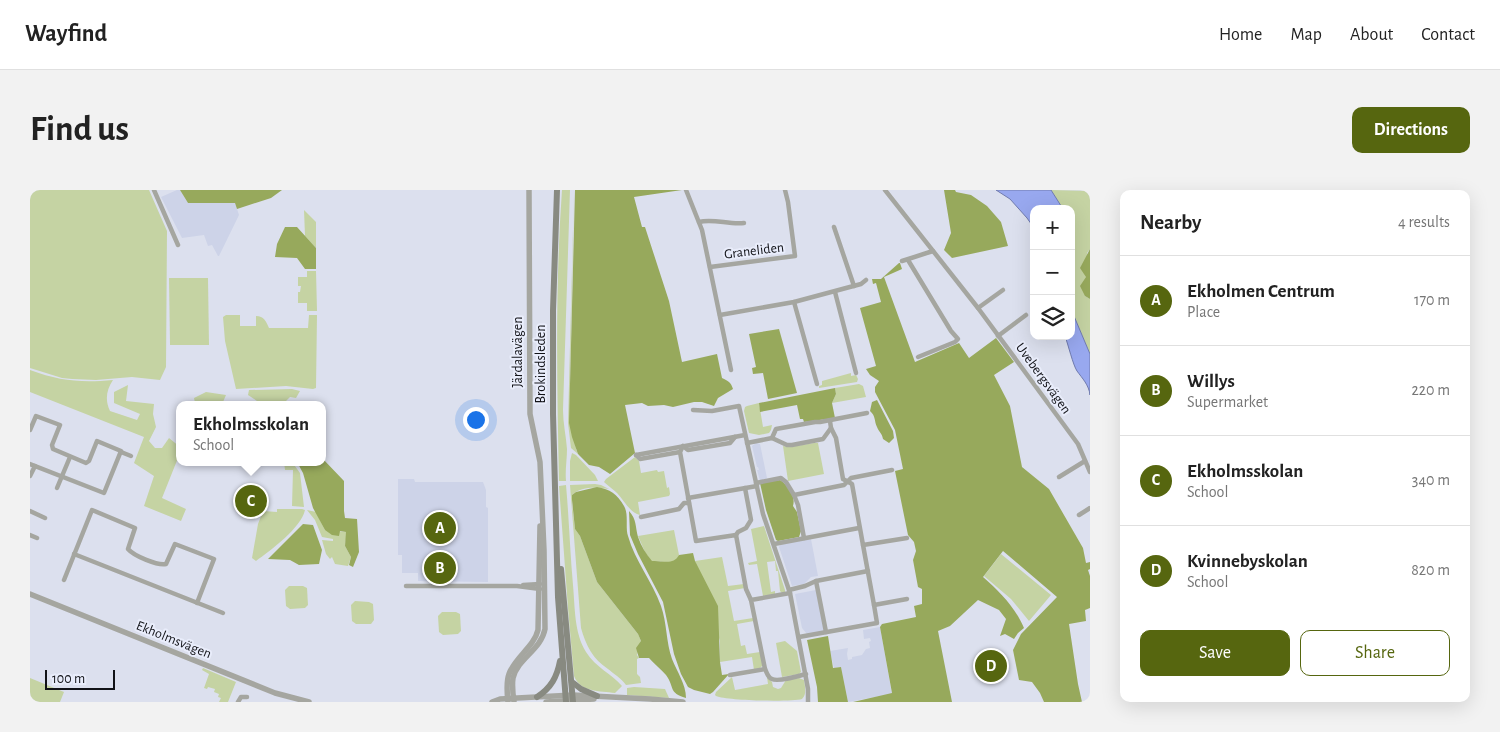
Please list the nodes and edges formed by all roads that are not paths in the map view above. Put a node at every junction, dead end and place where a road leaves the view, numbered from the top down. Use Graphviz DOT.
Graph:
graph roads {
  1 [pos="154,190"];
  2 [pos="529,190"];
  3 [pos="557,190"];
  4 [pos="686,190"];
  5 [pos="785,190"];
  6 [pos="885,190"];
  7 [pos="699,222"];
  8 [pos="744,223"];
  9 [pos="834,227"];
  10 [pos="178,244"];
  11 [pos="933,251"];
  12 [pos="908,260"];
  13 [pos="902,261"];
  14 [pos="710,267"];
  15 [pos="866,280"];
  16 [pos="854,286"];
  17 [pos="1003,290"];
  18 [pos="834,292"];
  19 [pos="794,302"];
  20 [pos="978,308"];
  21 [pos="720,315"];
  22 [pos="1026,315"];
  23 [pos="998,336"];
  24 [pos="918,357"];
  25 [pos="731,370"];
  26 [pos="856,373"];
  27 [pos="817,384"];
  28 [pos="693,410"];
  29 [pos="867,413"];
  30 [pos="30,414"];
  31 [pos="36,416"];
  32 [pos="830,421"];
  33 [pos="831,428"];
  34 [pos="30,430"];
  35 [pos="745,435"];
  36 [pos="772,438"];
  37 [pos="747,442"];
  38 [pos="683,446"];
  39 [pos="121,452"];
  40 [pos="680,452"];
  41 [pos="131,456"];
  42 [pos="70,457"];
  43 [pos="1085,461"];
  44 [pos="32,465"];
  45 [pos="892,470"];
  46 [pos="1090,472"];
  47 [pos="30,476"];
  48 [pos="62,477"];
  49 [pos="1059,477"];
  50 [pos="847,482"];
  51 [pos="756,484"];
  52 [pos="57,488"];
  53 [pos="744,488"];
  54 [pos="794,495"];
  55 [pos="689,500"];
  56 [pos="1090,508"];
  57 [pos="30,511"];
  58 [pos="1079,515"];
  59 [pos="641,516"];
  60 [pos="45,518"];
  61 [pos="556,523"];
  62 [pos="859,528"];
  63 [pos="30,535"];
  64 [pos="736,535"];
  65 [pos="37,538"];
  66 [pos="804,538"];
  67 [pos="907,538"];
  68 [pos="774,544"];
  69 [pos="863,545"];
  70 [pos="74,554"];
  71 [pos="868,571"];
  72 [pos="64,580"];
  73 [pos="816,580"];
  74 [pos="406,586"];
  75 [pos="541,587"];
  76 [pos="790,591"];
  77 [pos="30,594"];
  78 [pos="908,599"];
  79 [pos="751,600"];
  80 [pos="197,603"];
  81 [pos="874,605"];
  82 [pos="222,613"];
  83 [pos="826,632"];
  84 [pos="799,637"];
  85 [pos="562,652"];
  86 [pos="765,669"];
  87 [pos="806,674"];
  88 [pos="730,675"];
  89 [pos="572,681"];
  90 [pos="597,696"];
  91 [pos="247,697"];
  92 [pos="537,697"];
  93 [pos="611,697"];
  94 [pos="570,699"];
  95 [pos="510,700"];
  96 [pos="650,700"];
  97 [pos="238,702"];
  98 [pos="309,702"];
  99 [pos="492,702"];
  100 [pos="547,702"];
  101 [pos="683,702"];
  102 [pos="808,702"];
  1 -- 10 [label="street"];
  2 -- 75 [label="street, Järdalavägen"];
  3 -- 61 [label="main road, Brokindsleden"];
  4 -- 7 [label="street"];
  5 -- 14 [label="street, Graneliden"];
  6 -- 11 [label="street, Uvebergsvägen"];
  7 -- 8 [label="street"];
  7 -- 14 [label="street"];
  9 -- 16 [label="street"];
  11 -- 12 [label="street"];
  11 -- 20 [label="street, Uvebergsvägen"];
  12 -- 13 [label="street"];
  12 -- 24 [label="street"];
  14 -- 21 [label="street"];
  15 -- 16 [label="street"];
  16 -- 18 [label="street"];
  17 -- 20 [label="street"];
  18 -- 19 [label="street"];
  18 -- 26 [label="street"];
  19 -- 21 [label="street"];
  19 -- 27 [label="street"];
  20 -- 23 [label="street, Uvebergsvägen"];
  21 -- 25 [label="street"];
  22 -- 23 [label="street, Uvebergsvägen"];
  23 -- 43 [label="street, Uvebergsvägen"];
  28 -- 35 [label="street"];
  29 -- 32 [label="street"];
  30 -- 31 [label="street"];
  31 -- 34 [label="street"];
  31 -- 42 [label="street"];
  32 -- 33 [label="street"];
  32 -- 36 [label="street"];
  33 -- 36 [label="street"];
  33 -- 50 [label="street"];
  35 -- 37 [label="street"];
  35 -- 38 [label="street"];
  36 -- 37 [label="street"];
  37 -- 51 [label="street"];
  38 -- 40 [label="street"];
  38 -- 40 [label="street"];
  39 -- 41 [label="street"];
  39 -- 42 [label="street"];
  39 -- 48 [label="street"];
  40 -- 55 [label="street"];
  42 -- 48 [label="street"];
  43 -- 46 [label="street, Uvebergsvägen"];
  43 -- 49 [label="street"];
  44 -- 47 [label="street"];
  44 -- 48 [label="street"];
  45 -- 50 [label="street"];
  48 -- 52 [label="street"];
  50 -- 54 [label="street"];
  50 -- 62 [label="street"];
  51 -- 53 [label="street"];
  51 -- 54 [label="street"];
  51 -- 68 [label="street"];
  53 -- 55 [label="street"];
  53 -- 64 [label="street"];
  54 -- 66 [label="street"];
  55 -- 59 [label="street"];
  55 -- 64 [label="street"];
  56 -- 58 [label="street"];
  57 -- 60 [label="street"];
  61 -- 85 [label="main road, Brokindsleden"];
  61 -- 89 [label="main road, Brokindsleden"];
  62 -- 66 [label="street"];
  62 -- 69 [label="street"];
  63 -- 65 [label="street"];
  64 -- 79 [label="street"];
  66 -- 68 [label="street"];
  67 -- 69 [label="street"];
  68 -- 76 [label="street"];
  69 -- 71 [label="street"];
  70 -- 72 [label="street"];
  70 -- 80 [label="street"];
  70 -- 80 [label="street"];
  71 -- 73 [label="street"];
  71 -- 81 [label="street"];
  73 -- 76 [label="street"];
  73 -- 83 [label="street"];
  74 -- 75 [label="street"];
  75 -- 95 [label="street, Järdalavägen"];
  76 -- 79 [label="street"];
  76 -- 84 [label="street"];
  77 -- 98 [label="street, Ekholmsvägen"];
  78 -- 81 [label="street"];
  79 -- 86 [label="street"];
  80 -- 82 [label="street"];
  81 -- 83 [label="street"];
  83 -- 84 [label="street"];
  84 -- 87 [label="street"];
  85 -- 92 [label="main road"];
  85 -- 94 [label="main road, Brokindsleden"];
  86 -- 87 [label="street"];
  86 -- 88 [label="street"];
  87 -- 102 [label="street"];
  89 -- 90 [label="main road"];
  89 -- 94 [label="main road, Brokindsleden"];
  90 -- 93 [label="street"];
  90 -- 94 [label="street"];
  91 -- 97 [label="street"];
  92 -- 94 [label="street"];
  92 -- 95 [label="street"];
  93 -- 94 [label="street"];
  93 -- 96 [label="street"];
  94 -- 100 [label="street"];
  95 -- 99 [label="street"];
  96 -- 101 [label="street"];
}
